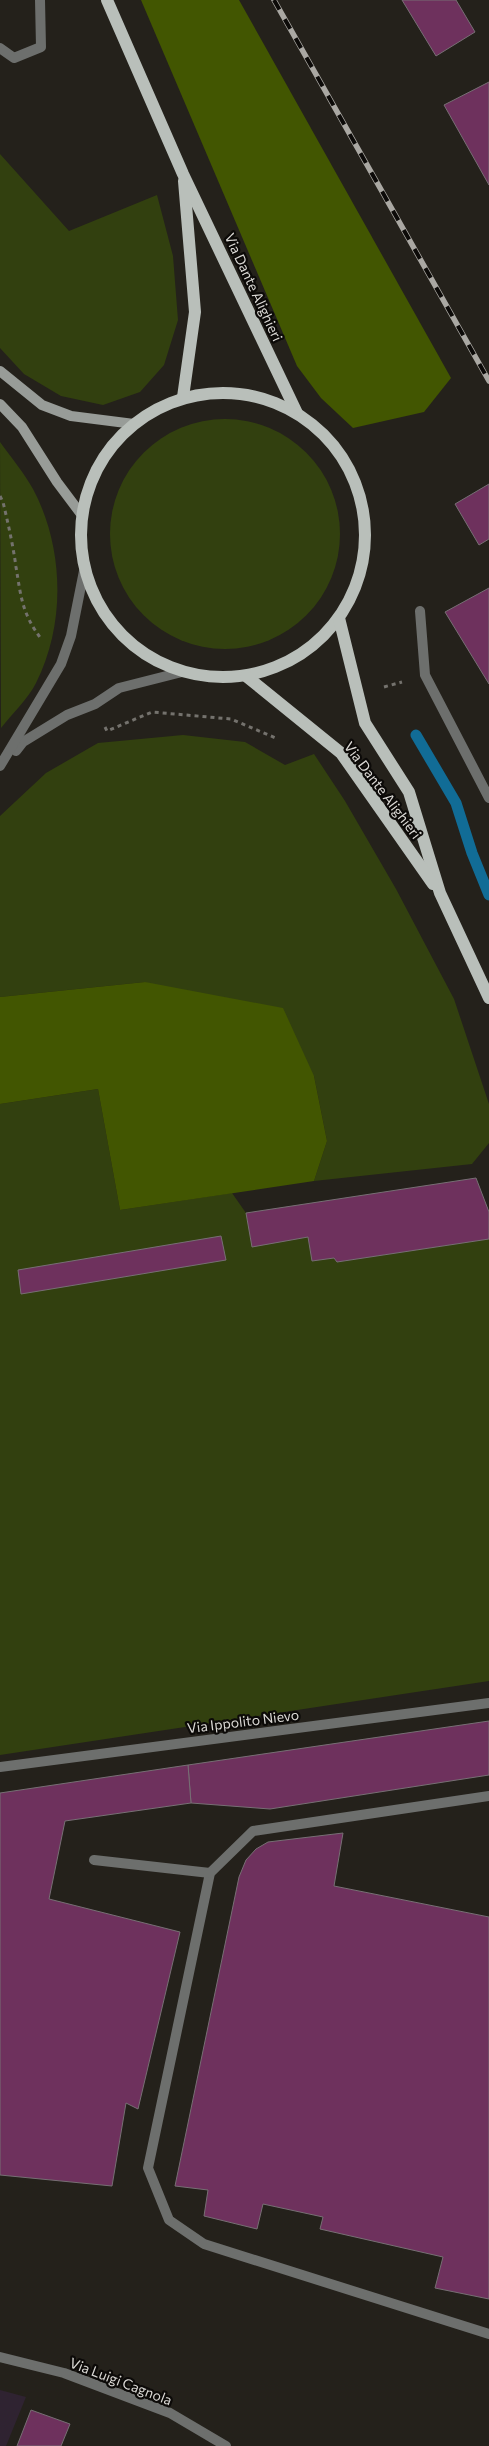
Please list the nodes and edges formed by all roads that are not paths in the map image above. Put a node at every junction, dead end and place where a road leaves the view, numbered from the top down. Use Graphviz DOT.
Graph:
graph roads {
  1 [pos="40,0"];
  2 [pos="107,0"];
  3 [pos="0,48"];
  4 [pos="183,174"];
  5 [pos="0,371"];
  6 [pos="183,398"];
  7 [pos="0,404"];
  8 [pos="297,413"];
  9 [pos="134,424"];
  10 [pos="81,514"];
  11 [pos="84,571"];
  12 [pos="420,611"];
  13 [pos="339,618"];
  14 [pos="182,672"];
  15 [pos="246,676"];
  16 [pos="0,767"];
  17 [pos="489,798"];
  18 [pos="440,893"];
  19 [pos="489,998"];
  20 [pos="489,1703"];
  21 [pos="0,1767"];
  22 [pos="489,1796"];
  23 [pos="94,1860"];
  24 [pos="210,1872"];
  25 [pos="489,2334"];
  26 [pos="0,2358"];
  27 [pos="226,2446"];
  1 -- 3 [label="street"];
  2 -- 4 [label="main road, Via Dante Alighieri"];
  4 -- 6 [label="main road, Via Dante Alighieri"];
  4 -- 8 [label="main road, Via Dante Alighieri"];
  5 -- 9 [label="street"];
  6 -- 8 [label="main road"];
  6 -- 9 [label="main road"];
  7 -- 10 [label="street"];
  8 -- 13 [label="main road"];
  9 -- 10 [label="main road"];
  10 -- 11 [label="main road"];
  11 -- 14 [label="main road"];
  11 -- 16 [label="street"];
  12 -- 17 [label="street"];
  13 -- 15 [label="main road"];
  13 -- 18 [label="main road, Via Dante Alighieri"];
  14 -- 15 [label="main road"];
  14 -- 16 [label="street"];
  15 -- 18 [label="main road, Via Dante Alighieri"];
  18 -- 19 [label="main road, Via Dante Alighieri"];
  20 -- 21 [label="street, Via Ippolito Nievo"];
  22 -- 24 [label="street"];
  23 -- 24 [label="street"];
  24 -- 25 [label="street"];
  26 -- 27 [label="street, Via Luigi Cagnola"];
}
